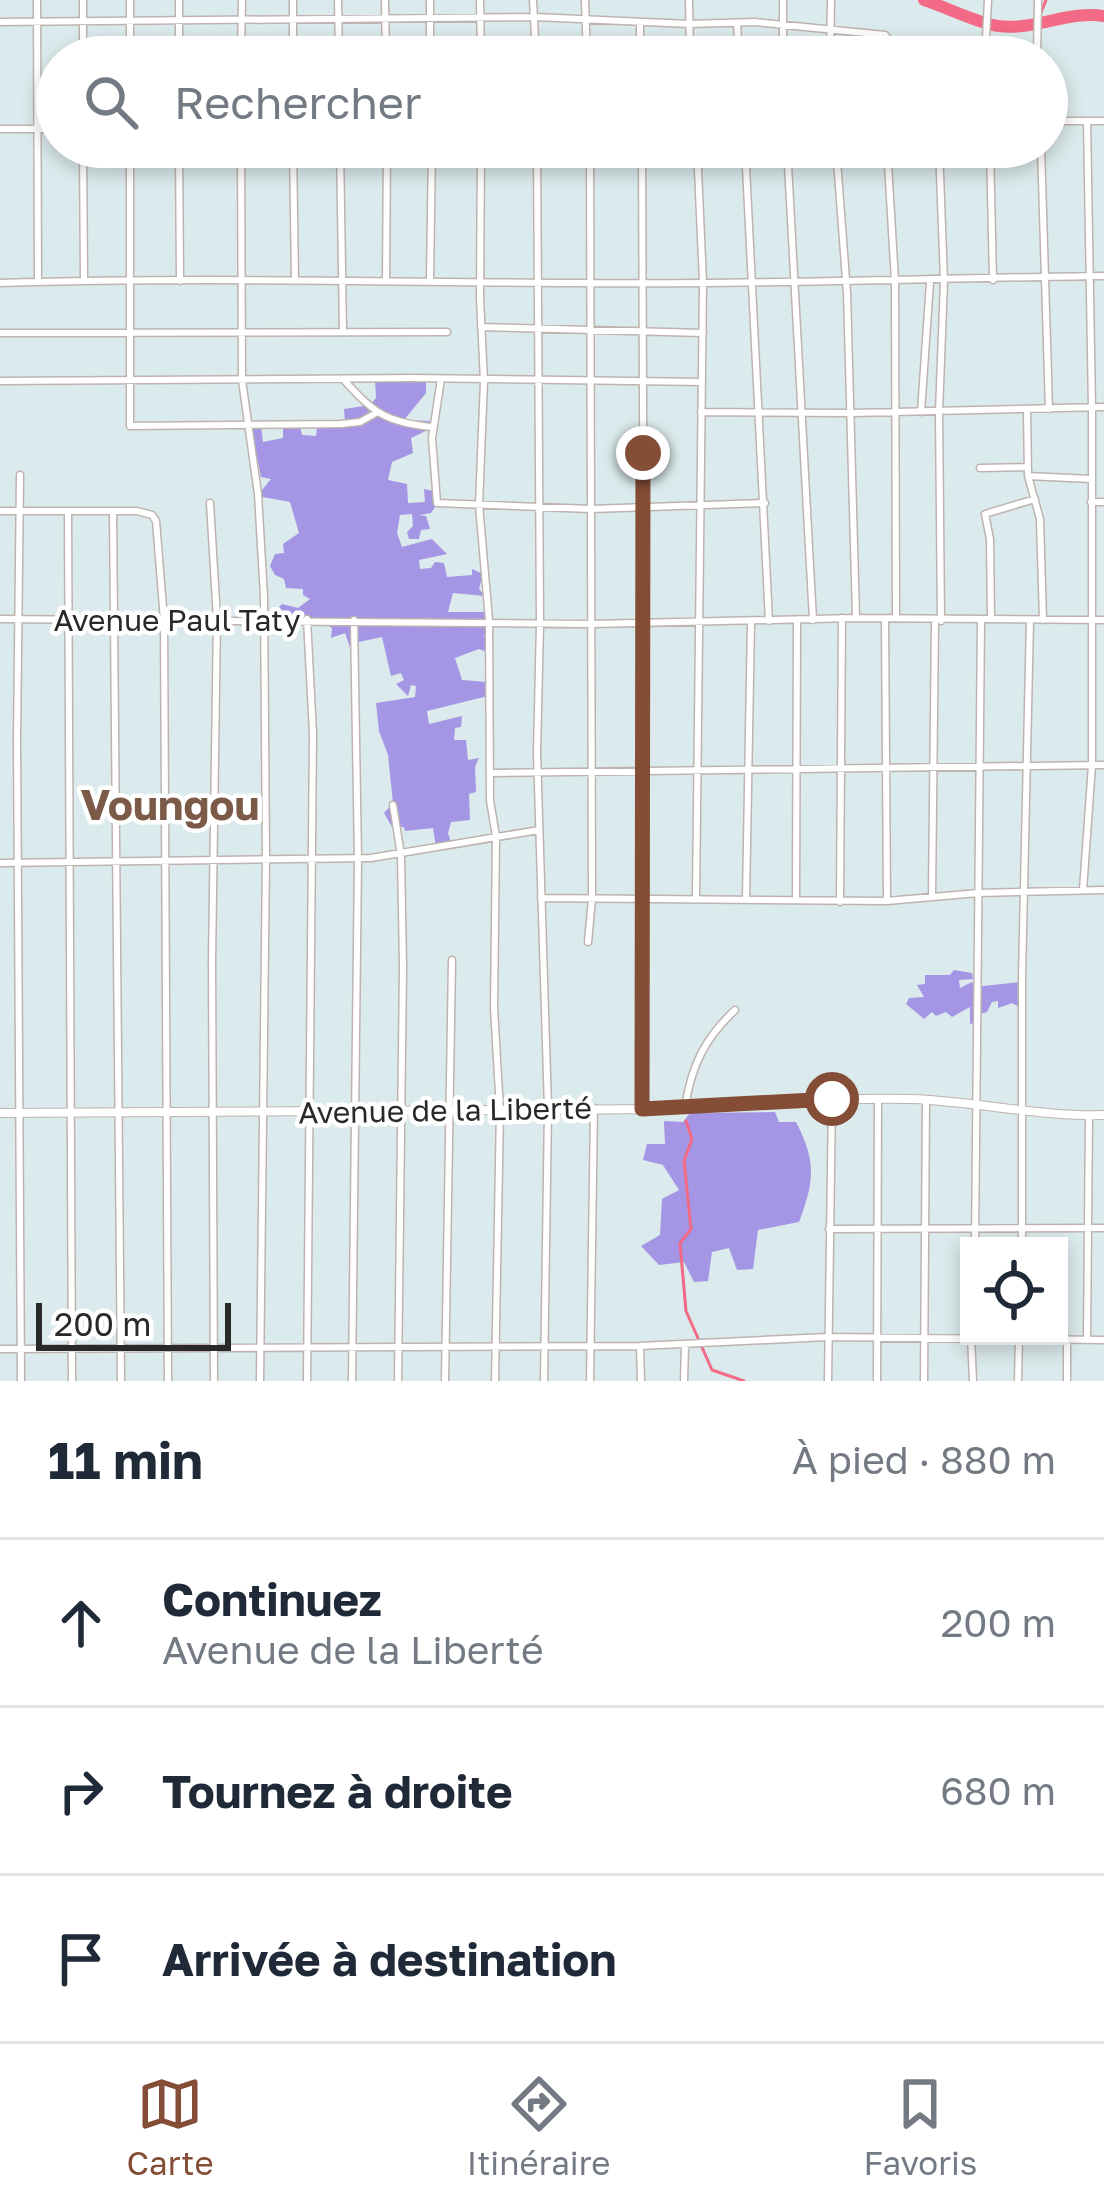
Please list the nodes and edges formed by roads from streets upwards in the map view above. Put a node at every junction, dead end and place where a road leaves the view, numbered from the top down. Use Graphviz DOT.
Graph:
graph roads {
  1 [pos="38,0"];
  2 [pos="83,0"];
  3 [pos="130,0"];
  4 [pos="179,0"];
  5 [pos="242,0"];
  6 [pos="293,0"];
  7 [pos="338,0"];
  8 [pos="385,0"];
  9 [pos="430,0"];
  10 [pos="480,0"];
  11 [pos="533,0"];
  12 [pos="585,0"];
  13 [pos="689,0"];
  14 [pos="783,0"];
  15 [pos="831,0"];
  16 [pos="988,0"];
  17 [pos="1038,0"];
  18 [pos="535,17"];
  19 [pos="586,18"];
  20 [pos="37,19"];
  21 [pos="82,19"];
  22 [pos="130,19"];
  23 [pos="338,19"];
  24 [pos="430,19"];
  25 [pos="481,19"];
  26 [pos="179,20"];
  27 [pos="242,20"];
  28 [pos="294,20"];
  29 [pos="386,20"];
  30 [pos="0,22"];
  31 [pos="640,22"];
  32 [pos="737,23"];
  33 [pos="689,24"];
  34 [pos="782,26"];
  35 [pos="829,32"];
  36 [pos="37,36"];
  37 [pos="82,36"];
  38 [pos="130,36"];
  39 [pos="179,36"];
  40 [pos="242,36"];
  41 [pos="294,36"];
  42 [pos="338,36"];
  43 [pos="386,36"];
  44 [pos="430,36"];
  45 [pos="481,36"];
  46 [pos="535,36"];
  47 [pos="586,36"];
  48 [pos="640,36"];
  49 [pos="689,36"];
  50 [pos="738,36"];
  51 [pos="782,36"];
  52 [pos="829,36"];
  53 [pos="886,36"];
  54 [pos="986,36"];
  55 [pos="1037,36"];
  56 [pos="1068,121"];
  57 [pos="1087,121"];
  58 [pos="1104,121"];
  59 [pos="0,129"];
  60 [pos="36,130"];
  61 [pos="38,168"];
  62 [pos="83,168"];
  63 [pos="130,168"];
  64 [pos="179,168"];
  65 [pos="241,168"];
  66 [pos="293,168"];
  67 [pos="340,168"];
  68 [pos="387,168"];
  69 [pos="432,168"];
  70 [pos="481,168"];
  71 [pos="537,168"];
  72 [pos="590,168"];
  73 [pos="642,168"];
  74 [pos="698,168"];
  75 [pos="746,168"];
  76 [pos="789,168"];
  77 [pos="838,168"];
  78 [pos="888,168"];
  79 [pos="940,168"];
  80 [pos="991,168"];
  81 [pos="1041,168"];
  82 [pos="1104,276"];
  83 [pos="1090,277"];
  84 [pos="430,279"];
  85 [pos="1043,279"];
  86 [pos="481,280"];
  87 [pos="538,280"];
  88 [pos="994,280"];
  89 [pos="84,281"];
  90 [pos="131,281"];
  91 [pos="244,281"];
  92 [pos="386,281"];
  93 [pos="797,281"];
  94 [pos="846,281"];
  95 [pos="895,281"];
  96 [pos="944,281"];
  97 [pos="38,282"];
  98 [pos="295,282"];
  99 [pos="341,282"];
  100 [pos="643,282"];
  101 [pos="752,282"];
  102 [pos="930,282"];
  103 [pos="0,283"];
  104 [pos="180,283"];
  105 [pos="591,283"];
  106 [pos="703,283"];
  107 [pos="481,327"];
  108 [pos="538,329"];
  109 [pos="131,332"];
  110 [pos="343,332"];
  111 [pos="447,332"];
  112 [pos="591,332"];
  113 [pos="644,332"];
  114 [pos="0,333"];
  115 [pos="703,333"];
  116 [pos="243,334"];
  117 [pos="343,379"];
  118 [pos="441,379"];
  119 [pos="643,379"];
  120 [pos="131,380"];
  121 [pos="242,380"];
  122 [pos="538,380"];
  123 [pos="0,381"];
  124 [pos="484,381"];
  125 [pos="591,381"];
  126 [pos="702,382"];
  127 [pos="1104,407"];
  128 [pos="1092,408"];
  129 [pos="1027,410"];
  130 [pos="1049,410"];
  131 [pos="701,412"];
  132 [pos="895,412"];
  133 [pos="921,412"];
  134 [pos="940,412"];
  135 [pos="376,413"];
  136 [pos="760,413"];
  137 [pos="803,413"];
  138 [pos="852,413"];
  139 [pos="248,426"];
  140 [pos="432,427"];
  141 [pos="980,468"];
  142 [pos="1028,471"];
  143 [pos="20,475"];
  144 [pos="1091,479"];
  145 [pos="1036,500"];
  146 [pos="210,502"];
  147 [pos="1091,502"];
  148 [pos="1104,502"];
  149 [pos="765,503"];
  150 [pos="479,506"];
  151 [pos="699,506"];
  152 [pos="644,507"];
  153 [pos="540,508"];
  154 [pos="591,509"];
  155 [pos="21,510"];
  156 [pos="0,511"];
  157 [pos="68,511"];
  158 [pos="113,512"];
  159 [pos="856,618"];
  160 [pos="701,619"];
  161 [pos="842,619"];
  162 [pos="885,619"];
  163 [pos="896,619"];
  164 [pos="1092,619"];
  165 [pos="0,620"];
  166 [pos="19,620"];
  167 [pos="70,620"];
  168 [pos="115,620"];
  169 [pos="164,620"];
  170 [pos="217,620"];
  171 [pos="262,620"];
  172 [pos="307,620"];
  173 [pos="354,620"];
  174 [pos="489,620"];
  175 [pos="813,620"];
  176 [pos="981,620"];
  177 [pos="991,620"];
  178 [pos="1030,620"];
  179 [pos="1043,620"];
  180 [pos="1104,620"];
  181 [pos="769,621"];
  182 [pos="796,621"];
  183 [pos="938,621"];
  184 [pos="643,622"];
  185 [pos="751,622"];
  186 [pos="540,623"];
  187 [pos="592,624"];
  188 [pos="1092,765"];
  189 [pos="1104,766"];
  190 [pos="981,767"];
  191 [pos="933,768"];
  192 [pos="1026,768"];
  193 [pos="796,769"];
  194 [pos="842,769"];
  195 [pos="887,769"];
  196 [pos="644,770"];
  197 [pos="698,770"];
  198 [pos="537,771"];
  199 [pos="590,771"];
  200 [pos="748,771"];
  201 [pos="490,773"];
  202 [pos="393,805"];
  203 [pos="539,830"];
  204 [pos="496,837"];
  205 [pos="401,855"];
  206 [pos="266,858"];
  207 [pos="214,859"];
  208 [pos="311,859"];
  209 [pos="358,859"];
  210 [pos="117,861"];
  211 [pos="164,861"];
  212 [pos="0,862"];
  213 [pos="18,862"];
  214 [pos="68,862"];
  215 [pos="1083,890"];
  216 [pos="1104,890"];
  217 [pos="1024,892"];
  218 [pos="978,893"];
  219 [pos="932,896"];
  220 [pos="542,898"];
  221 [pos="696,898"];
  222 [pos="746,898"];
  223 [pos="592,899"];
  224 [pos="645,899"];
  225 [pos="796,900"];
  226 [pos="887,901"];
  227 [pos="840,902"];
  228 [pos="588,941"];
  229 [pos="452,960"];
  230 [pos="735,1010"];
  231 [pos="832,1099"];
  232 [pos="878,1099"];
  233 [pos="926,1100"];
  234 [pos="973,1104"];
  235 [pos="548,1108"];
  236 [pos="594,1108"];
  237 [pos="685,1108"];
  238 [pos="642,1109"];
  239 [pos="1021,1109"];
  240 [pos="500,1110"];
  241 [pos="403,1111"];
  242 [pos="449,1111"];
  243 [pos="165,1112"];
  244 [pos="261,1112"];
  245 [pos="310,1112"];
  246 [pos="355,1112"];
  247 [pos="0,1113"];
  248 [pos="20,1113"];
  249 [pos="120,1113"];
  250 [pos="212,1113"];
  251 [pos="71,1114"];
  252 [pos="1104,1115"];
  253 [pos="1089,1116"];
  254 [pos="928,1227"];
  255 [pos="829,1228"];
  256 [pos="975,1228"];
  257 [pos="1022,1228"];
  258 [pos="1087,1228"];
  259 [pos="1104,1228"];
  260 [pos="876,1230"];
  261 [pos="974,1237"];
  262 [pos="1022,1237"];
  263 [pos="827,1336"];
  264 [pos="878,1338"];
  265 [pos="960,1338"];
  266 [pos="1087,1338"];
  267 [pos="925,1339"];
  268 [pos="1068,1339"];
  269 [pos="1104,1340"];
  270 [pos="971,1345"];
  271 [pos="1019,1345"];
  272 [pos="1067,1345"];
  273 [pos="591,1346"];
  274 [pos="640,1346"];
  275 [pos="685,1346"];
  276 [pos="352,1347"];
  277 [pos="398,1347"];
  278 [pos="446,1347"];
  279 [pos="495,1347"];
  280 [pos="544,1347"];
  281 [pos="307,1348"];
  282 [pos="0,1349"];
  283 [pos="20,1349"];
  284 [pos="260,1349"];
  285 [pos="71,1350"];
  286 [pos="120,1350"];
  287 [pos="214,1350"];
  288 [pos="168,1351"];
  289 [pos="21,1381"];
  290 [pos="72,1381"];
  291 [pos="121,1381"];
  292 [pos="168,1381"];
  293 [pos="214,1381"];
  294 [pos="260,1381"];
  295 [pos="307,1381"];
  296 [pos="352,1381"];
  297 [pos="398,1381"];
  298 [pos="445,1381"];
  299 [pos="495,1381"];
  300 [pos="544,1381"];
  301 [pos="590,1381"];
  302 [pos="641,1381"];
  303 [pos="684,1381"];
  304 [pos="828,1381"];
  305 [pos="877,1381"];
  306 [pos="924,1381"];
  307 [pos="973,1381"];
  308 [pos="1018,1381"];
  309 [pos="1067,1381"];
  1 -- 20 [label="street"];
  2 -- 21 [label="street"];
  3 -- 22 [label="street"];
  4 -- 26 [label="street"];
  5 -- 27 [label="street"];
  6 -- 28 [label="street"];
  7 -- 23 [label="street"];
  8 -- 29 [label="street"];
  9 -- 24 [label="street"];
  10 -- 25 [label="street"];
  11 -- 18 [label="street"];
  12 -- 19 [label="street"];
  13 -- 33 [label="street"];
  14 -- 34 [label="street"];
  15 -- 35 [label="street"];
  16 -- 54 [label="street"];
  17 -- 55 [label="street"];
  18 -- 19 [label="street"];
  18 -- 25 [label="street"];
  18 -- 46 [label="street"];
  19 -- 31 [label="street"];
  19 -- 47 [label="street"];
  20 -- 21 [label="street"];
  20 -- 30 [label="street"];
  20 -- 36 [label="street"];
  21 -- 22 [label="street"];
  21 -- 37 [label="street"];
  22 -- 26 [label="street"];
  22 -- 38 [label="street"];
  23 -- 28 [label="street"];
  23 -- 29 [label="street"];
  23 -- 42 [label="street"];
  24 -- 25 [label="street"];
  24 -- 29 [label="street"];
  24 -- 44 [label="street"];
  25 -- 45 [label="street"];
  26 -- 27 [label="street"];
  26 -- 39 [label="street"];
  27 -- 28 [label="street"];
  27 -- 40 [label="street"];
  28 -- 41 [label="street"];
  29 -- 43 [label="street"];
  31 -- 33 [label="street"];
  31 -- 48 [label="street"];
  32 -- 33 [label="street"];
  32 -- 34 [label="street"];
  32 -- 50 [label="street"];
  33 -- 49 [label="street"];
  34 -- 35 [label="street"];
  34 -- 51 [label="street"];
  35 -- 52 [label="street"];
  35 -- 53 [label="street"];
  56 -- 57 [label="street"];
  57 -- 58 [label="street"];
  57 -- 83 [label="street"];
  59 -- 60 [label="street"];
  61 -- 97 [label="street"];
  62 -- 89 [label="street"];
  63 -- 90 [label="street"];
  64 -- 104 [label="street"];
  65 -- 91 [label="street"];
  66 -- 98 [label="street"];
  67 -- 99 [label="street"];
  68 -- 92 [label="street"];
  69 -- 84 [label="street"];
  70 -- 86 [label="street"];
  71 -- 87 [label="street"];
  72 -- 105 [label="street"];
  73 -- 100 [label="street"];
  74 -- 106 [label="street"];
  75 -- 101 [label="street"];
  76 -- 93 [label="street"];
  77 -- 94 [label="street"];
  78 -- 95 [label="street"];
  79 -- 96 [label="street"];
  80 -- 88 [label="street"];
  81 -- 85 [label="street"];
  82 -- 83 [label="street"];
  83 -- 85 [label="street"];
  83 -- 128 [label="street"];
  84 -- 86 [label="street"];
  84 -- 92 [label="street"];
  85 -- 88 [label="street"];
  85 -- 130 [label="street"];
  86 -- 87 [label="street"];
  86 -- 107 [label="street"];
  87 -- 105 [label="street"];
  87 -- 108 [label="street"];
  88 -- 96 [label="street"];
  89 -- 90 [label="street"];
  89 -- 97 [label="street"];
  90 -- 104 [label="street"];
  90 -- 109 [label="street"];
  91 -- 98 [label="street"];
  91 -- 104 [label="street"];
  91 -- 116 [label="street"];
  92 -- 99 [label="street"];
  93 -- 94 [label="street"];
  93 -- 101 [label="street"];
  93 -- 137 [label="street"];
  94 -- 95 [label="street"];
  94 -- 138 [label="street"];
  95 -- 102 [label="street"];
  95 -- 132 [label="street"];
  96 -- 102 [label="street"];
  96 -- 134 [label="street"];
  97 -- 103 [label="street"];
  98 -- 99 [label="street"];
  99 -- 110 [label="street"];
  100 -- 105 [label="street"];
  100 -- 106 [label="street"];
  100 -- 113 [label="street"];
  101 -- 106 [label="street"];
  101 -- 136 [label="street"];
  102 -- 133 [label="street"];
  105 -- 112 [label="street"];
  106 -- 115 [label="street"];
  107 -- 108 [label="street"];
  107 -- 124 [label="street"];
  108 -- 112 [label="street"];
  108 -- 122 [label="street"];
  109 -- 114 [label="street"];
  109 -- 116 [label="street"];
  109 -- 120 [label="street"];
  110 -- 111 [label="street"];
  110 -- 116 [label="street"];
  112 -- 113 [label="street"];
  112 -- 125 [label="street"];
  113 -- 115 [label="street"];
  113 -- 119 [label="street"];
  115 -- 126 [label="street"];
  116 -- 121 [label="street"];
  117 -- 118 [label="street"];
  117 -- 121 [label="street"];
  117 -- 135 [label="street"];
  118 -- 124 [label="street"];
  118 -- 140 [label="street"];
  119 -- 125 [label="street"];
  119 -- 126 [label="street"];
  119 -- 152 [label="street"];
  120 -- 121 [label="street"];
  120 -- 123 [label="street"];
  120 -- 139 [label="street"];
  121 -- 139 [label="street"];
  122 -- 124 [label="street"];
  122 -- 125 [label="street"];
  122 -- 153 [label="street"];
  124 -- 150 [label="street"];
  125 -- 154 [label="street"];
  126 -- 131 [label="street"];
  127 -- 128 [label="street"];
  128 -- 130 [label="street"];
  128 -- 144 [label="street"];
  129 -- 130 [label="street"];
  129 -- 134 [label="street"];
  129 -- 142 [label="street"];
  131 -- 136 [label="street"];
  131 -- 151 [label="street"];
  132 -- 133 [label="street"];
  132 -- 138 [label="street"];
  132 -- 163 [label="street"];
  133 -- 134 [label="street"];
  134 -- 183 [label="street"];
  135 -- 139 [label="street"];
  135 -- 140 [label="street"];
  136 -- 137 [label="street"];
  136 -- 149 [label="street"];
  137 -- 138 [label="street"];
  137 -- 175 [label="street"];
  138 -- 159 [label="street"];
  139 -- 171 [label="street"];
  140 -- 150 [label="street"];
  141 -- 142 [label="street"];
  142 -- 144 [label="street"];
  142 -- 145 [label="street"];
  143 -- 155 [label="street"];
  144 -- 147 [label="street"];
  145 -- 177 [label="street"];
  145 -- 179 [label="street"];
  146 -- 170 [label="street"];
  147 -- 148 [label="street"];
  147 -- 164 [label="street"];
  149 -- 151 [label="street"];
  149 -- 181 [label="street"];
  150 -- 153 [label="street"];
  150 -- 174 [label="street"];
  151 -- 152 [label="street"];
  151 -- 160 [label="street"];
  152 -- 154 [label="street"];
  152 -- 184 [label="street"];
  153 -- 154 [label="street"];
  153 -- 186 [label="street"];
  154 -- 187 [label="street"];
  155 -- 156 [label="street"];
  155 -- 157 [label="street"];
  155 -- 166 [label="street"];
  157 -- 158 [label="street"];
  157 -- 167 [label="street"];
  158 -- 168 [label="street"];
  158 -- 169 [label="street"];
  159 -- 161 [label="street, Avenue Paul Taty"];
  159 -- 162 [label="street, Avenue Paul Taty"];
  160 -- 184 [label="street, Avenue Paul Taty"];
  160 -- 185 [label="street, Avenue Paul Taty"];
  160 -- 197 [label="street"];
  161 -- 175 [label="street, Avenue Paul Taty"];
  161 -- 194 [label="street"];
  162 -- 163 [label="street, Avenue Paul Taty"];
  162 -- 195 [label="street"];
  163 -- 183 [label="street, Avenue Paul Taty"];
  164 -- 179 [label="street, Avenue Paul Taty"];
  164 -- 180 [label="street, Avenue Paul Taty"];
  164 -- 188 [label="street"];
  165 -- 166 [label="street, Avenue Paul Taty"];
  166 -- 167 [label="street, Avenue Paul Taty"];
  166 -- 213 [label="street"];
  167 -- 168 [label="street, Avenue Paul Taty"];
  167 -- 214 [label="street"];
  168 -- 169 [label="street, Avenue Paul Taty"];
  168 -- 210 [label="street"];
  169 -- 170 [label="street, Avenue Paul Taty"];
  169 -- 211 [label="street"];
  170 -- 171 [label="street, Avenue Paul Taty"];
  170 -- 207 [label="street"];
  171 -- 172 [label="street, Avenue Paul Taty"];
  171 -- 206 [label="street"];
  172 -- 173 [label="street, Avenue Paul Taty"];
  172 -- 208 [label="street"];
  173 -- 174 [label="street, Avenue Paul Taty"];
  173 -- 209 [label="street"];
  174 -- 186 [label="street, Avenue Paul Taty"];
  174 -- 201 [label="street"];
  175 -- 182 [label="street, Avenue Paul Taty"];
  176 -- 177 [label="street, Avenue Paul Taty"];
  176 -- 183 [label="street, Avenue Paul Taty"];
  176 -- 190 [label="street"];
  177 -- 178 [label="street, Avenue Paul Taty"];
  178 -- 179 [label="street, Avenue Paul Taty"];
  178 -- 192 [label="street"];
  181 -- 182 [label="street, Avenue Paul Taty"];
  181 -- 185 [label="street, Avenue Paul Taty"];
  182 -- 193 [label="street"];
  183 -- 191 [label="street"];
  184 -- 187 [label="street, Avenue Paul Taty"];
  184 -- 196 [label="street"];
  185 -- 200 [label="street"];
  186 -- 187 [label="street, Avenue Paul Taty"];
  186 -- 198 [label="street"];
  187 -- 199 [label="street"];
  188 -- 189 [label="street"];
  188 -- 192 [label="street"];
  188 -- 215 [label="street"];
  190 -- 191 [label="street"];
  190 -- 192 [label="street"];
  190 -- 218 [label="street"];
  191 -- 195 [label="street"];
  191 -- 219 [label="street"];
  192 -- 217 [label="street"];
  193 -- 194 [label="street"];
  193 -- 200 [label="street"];
  193 -- 225 [label="street"];
  194 -- 195 [label="street"];
  194 -- 227 [label="street"];
  195 -- 226 [label="street"];
  196 -- 197 [label="street"];
  196 -- 199 [label="street"];
  196 -- 224 [label="street"];
  197 -- 200 [label="street"];
  197 -- 221 [label="street"];
  198 -- 199 [label="street"];
  198 -- 201 [label="street"];
  198 -- 203 [label="street"];
  199 -- 223 [label="street"];
  200 -- 222 [label="street"];
  201 -- 204 [label="street"];
  202 -- 205 [label="street"];
  203 -- 204 [label="street"];
  203 -- 220 [label="street"];
  204 -- 205 [label="street"];
  204 -- 240 [label="street"];
  205 -- 209 [label="street"];
  205 -- 241 [label="street"];
  206 -- 207 [label="street"];
  206 -- 208 [label="street"];
  206 -- 244 [label="street"];
  207 -- 211 [label="street"];
  207 -- 250 [label="street"];
  208 -- 209 [label="street"];
  208 -- 245 [label="street"];
  209 -- 246 [label="street"];
  210 -- 211 [label="street"];
  210 -- 214 [label="street"];
  210 -- 249 [label="street"];
  211 -- 243 [label="street"];
  212 -- 213 [label="street"];
  213 -- 214 [label="street"];
  213 -- 248 [label="street"];
  214 -- 251 [label="street"];
  215 -- 216 [label="street"];
  215 -- 217 [label="street"];
  217 -- 218 [label="street"];
  217 -- 239 [label="street"];
  218 -- 219 [label="street"];
  218 -- 234 [label="street"];
  219 -- 226 [label="street"];
  220 -- 223 [label="street"];
  220 -- 235 [label="street"];
  221 -- 222 [label="street"];
  221 -- 224 [label="street"];
  222 -- 225 [label="street"];
  223 -- 224 [label="street"];
  223 -- 228 [label="street"];
  224 -- 238 [label="street"];
  225 -- 227 [label="street"];
  226 -- 227 [label="street"];
  229 -- 242 [label="street"];
  230 -- 237 [label="street"];
  231 -- 232 [label="street, Avenue de la Liberté"];
  231 -- 237 [label="street, Avenue de la Liberté"];
  231 -- 255 [label="street"];
  232 -- 233 [label="street, Avenue de la Liberté"];
  232 -- 260 [label="street"];
  233 -- 234 [label="street, Avenue de la Liberté"];
  233 -- 254 [label="street"];
  234 -- 239 [label="street, Avenue de la Liberté"];
  234 -- 256 [label="street"];
  235 -- 236 [label="street, Avenue de la Liberté"];
  235 -- 240 [label="street, Avenue de la Liberté"];
  235 -- 280 [label="street"];
  236 -- 238 [label="street, Avenue de la Liberté"];
  236 -- 273 [label="street"];
  237 -- 238 [label="street, Avenue de la Liberté"];
  239 -- 253 [label="street, Avenue de la Liberté"];
  239 -- 257 [label="street"];
  240 -- 242 [label="street, Avenue de la Liberté"];
  240 -- 279 [label="street"];
  241 -- 242 [label="street, Avenue de la Liberté"];
  241 -- 246 [label="street, Avenue de la Liberté"];
  241 -- 277 [label="street"];
  242 -- 278 [label="street"];
  243 -- 249 [label="street, Avenue de la Liberté"];
  243 -- 250 [label="street, Avenue de la Liberté"];
  243 -- 288 [label="street"];
  244 -- 245 [label="street, Avenue de la Liberté"];
  244 -- 250 [label="street, Avenue de la Liberté"];
  244 -- 284 [label="street"];
  245 -- 246 [label="street, Avenue de la Liberté"];
  245 -- 281 [label="street"];
  246 -- 276 [label="street"];
  247 -- 248 [label="street, Avenue de la Liberté"];
  248 -- 251 [label="street, Avenue de la Liberté"];
  248 -- 283 [label="street"];
  249 -- 251 [label="street, Avenue de la Liberté"];
  249 -- 286 [label="street"];
  250 -- 287 [label="street"];
  251 -- 285 [label="street"];
  252 -- 253 [label="street, Avenue de la Liberté"];
  253 -- 258 [label="street"];
  254 -- 256 [label="street"];
  254 -- 260 [label="street"];
  254 -- 267 [label="street"];
  255 -- 260 [label="street"];
  255 -- 263 [label="street"];
  256 -- 257 [label="street"];
  256 -- 261 [label="street"];
  257 -- 258 [label="street"];
  257 -- 262 [label="street"];
  258 -- 259 [label="street"];
  258 -- 266 [label="street"];
  260 -- 264 [label="street"];
  263 -- 264 [label="street"];
  263 -- 275 [label="street"];
  263 -- 304 [label="street"];
  264 -- 267 [label="street"];
  264 -- 305 [label="street"];
  265 -- 267 [label="street"];
  266 -- 268 [label="street"];
  266 -- 269 [label="street"];
  267 -- 306 [label="street"];
  270 -- 307 [label="street"];
  271 -- 308 [label="street"];
  272 -- 309 [label="street"];
  273 -- 274 [label="street"];
  273 -- 280 [label="street"];
  273 -- 301 [label="street"];
  274 -- 275 [label="street"];
  274 -- 302 [label="street"];
  275 -- 303 [label="street"];
  276 -- 277 [label="street"];
  276 -- 281 [label="street"];
  276 -- 296 [label="street"];
  277 -- 278 [label="street"];
  277 -- 297 [label="street"];
  278 -- 279 [label="street"];
  278 -- 298 [label="street"];
  279 -- 280 [label="street"];
  279 -- 299 [label="street"];
  280 -- 300 [label="street"];
  281 -- 284 [label="street"];
  281 -- 295 [label="street"];
  282 -- 283 [label="street"];
  283 -- 285 [label="street"];
  283 -- 289 [label="street"];
  284 -- 287 [label="street"];
  284 -- 294 [label="street"];
  285 -- 286 [label="street"];
  285 -- 290 [label="street"];
  286 -- 288 [label="street"];
  286 -- 291 [label="street"];
  287 -- 288 [label="street"];
  287 -- 293 [label="street"];
  288 -- 292 [label="street"];
}
